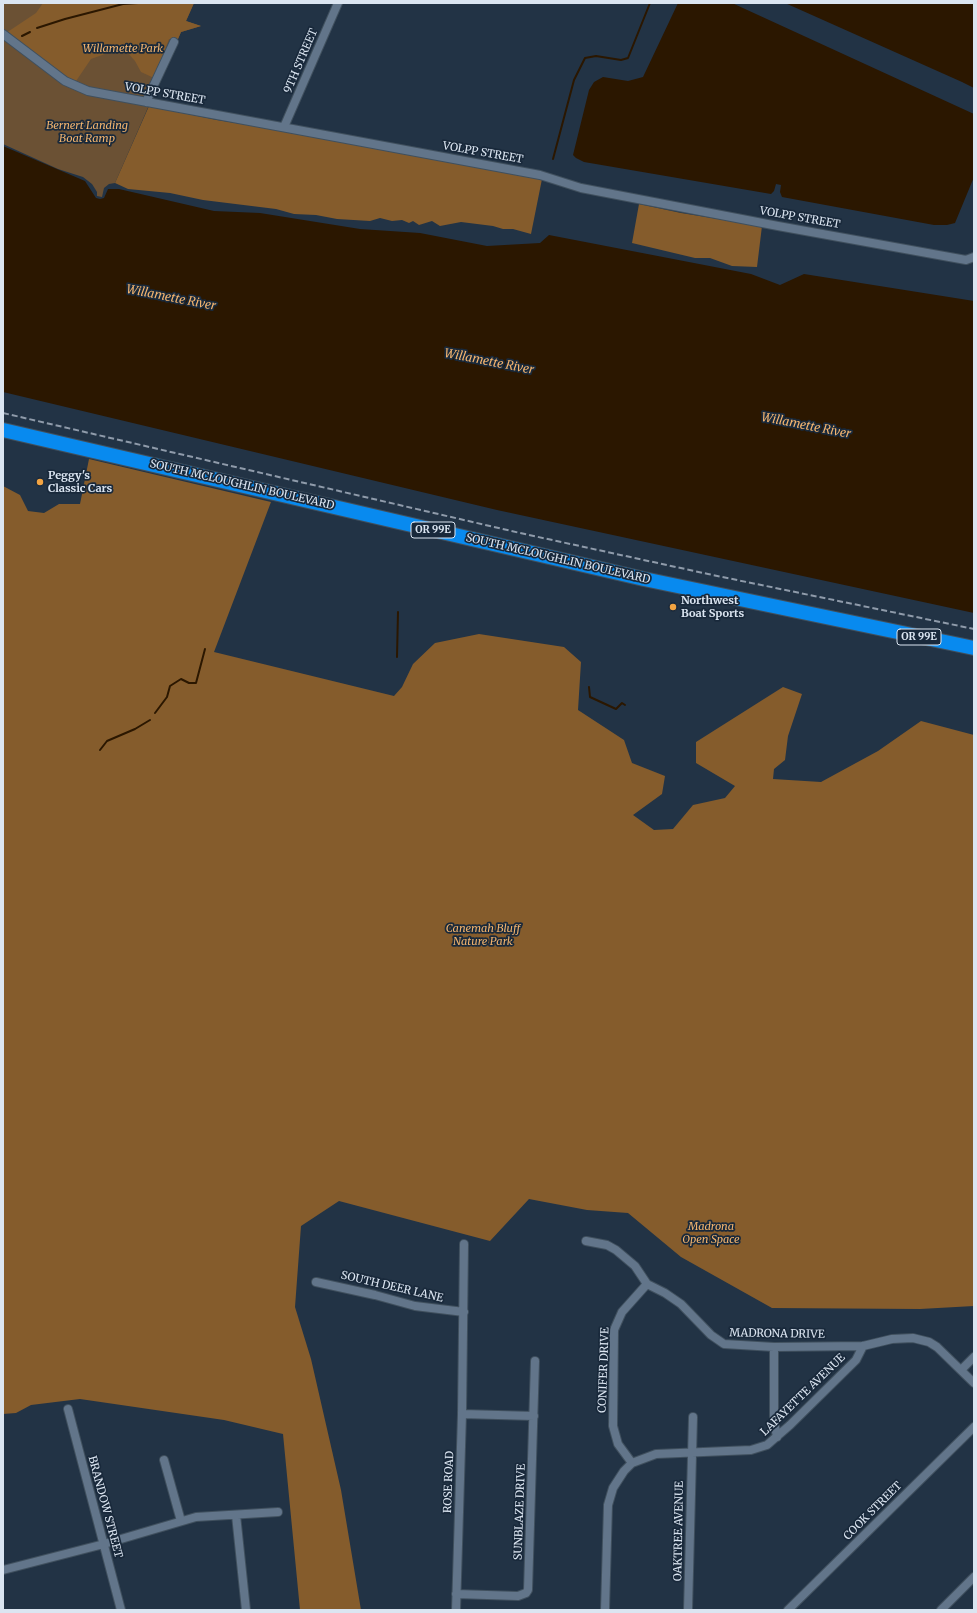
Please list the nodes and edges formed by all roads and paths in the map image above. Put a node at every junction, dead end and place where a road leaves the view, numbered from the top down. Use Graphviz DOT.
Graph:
graph roads {
  1 [pos="338,3"];
  2 [pos="3,34"];
  3 [pos="174,42"];
  4 [pos="146,102"];
  5 [pos="284,127"];
  6 [pos="974,257"];
  7 [pos="3,430"];
  8 [pos="974,648"];
  9 [pos="586,1241"];
  10 [pos="464,1244"];
  11 [pos="316,1282"];
  12 [pos="647,1284"];
  13 [pos="464,1312"];
  14 [pos="863,1346"];
  15 [pos="774,1347"];
  16 [pos="974,1357"];
  17 [pos="535,1361"];
  18 [pos="961,1370"];
  19 [pos="974,1384"];
  20 [pos="68,1409"];
  21 [pos="462,1414"];
  22 [pos="534,1416"];
  23 [pos="693,1417"];
  24 [pos="974,1427"];
  25 [pos="777,1437"];
  26 [pos="692,1452"];
  27 [pos="164,1460"];
  28 [pos="632,1463"];
  29 [pos="278,1512"];
  30 [pos="236,1515"];
  31 [pos="181,1521"];
  32 [pos="104,1544"];
  33 [pos="3,1570"];
  34 [pos="974,1578"];
  35 [pos="456,1594"];
  36 [pos="121,1610"];
  37 [pos="246,1610"];
  38 [pos="456,1610"];
  39 [pos="605,1610"];
  40 [pos="688,1610"];
  41 [pos="788,1610"];
  42 [pos="941,1610"];
  1 -- 5 [label="street, 9TH STREET"];
  2 -- 4 [label="street, VOLPP STREET"];
  3 -- 4 [label="street"];
  4 -- 5 [label="street, VOLPP STREET"];
  5 -- 6 [label="street, VOLPP STREET"];
  7 -- 8 [label="highway, SOUTH MCLOUGHLIN BOULEVARD / OR 99E"];
  9 -- 12 [label="street, MADRONA DRIVE"];
  10 -- 13 [label="street, ROSE ROAD"];
  11 -- 13 [label="street, SOUTH DEER LANE"];
  12 -- 15 [label="street, MADRONA DRIVE"];
  12 -- 28 [label="street, CONIFER DRIVE"];
  13 -- 21 [label="street, ROSE ROAD"];
  14 -- 15 [label="street, MADRONA DRIVE"];
  14 -- 18 [label="street"];
  14 -- 25 [label="street, LAFAYETTE AVENUE"];
  15 -- 25 [label="street"];
  16 -- 18 [label="street"];
  17 -- 22 [label="street, SUNBLAZE DRIVE"];
  18 -- 19 [label="street"];
  20 -- 32 [label="street, BRANDOW STREET"];
  21 -- 22 [label="street"];
  21 -- 35 [label="street, ROSE ROAD"];
  22 -- 35 [label="street, SUNBLAZE DRIVE"];
  23 -- 26 [label="street, OAKTREE AVENUE"];
  24 -- 41 [label="street, COOK STREET"];
  25 -- 26 [label="street, LAFAYETTE AVENUE"];
  26 -- 28 [label="street, LAFAYETTE AVENUE"];
  26 -- 40 [label="street, OAKTREE AVENUE"];
  27 -- 31 [label="street"];
  28 -- 39 [label="street, LAFAYETTE AVENUE"];
  29 -- 30 [label="street"];
  30 -- 31 [label="street"];
  30 -- 37 [label="street"];
  31 -- 32 [label="street"];
  32 -- 33 [label="street"];
  32 -- 36 [label="street, BRANDOW STREET"];
  34 -- 42 [label="street"];
  35 -- 38 [label="street, ROSE ROAD"];
}
